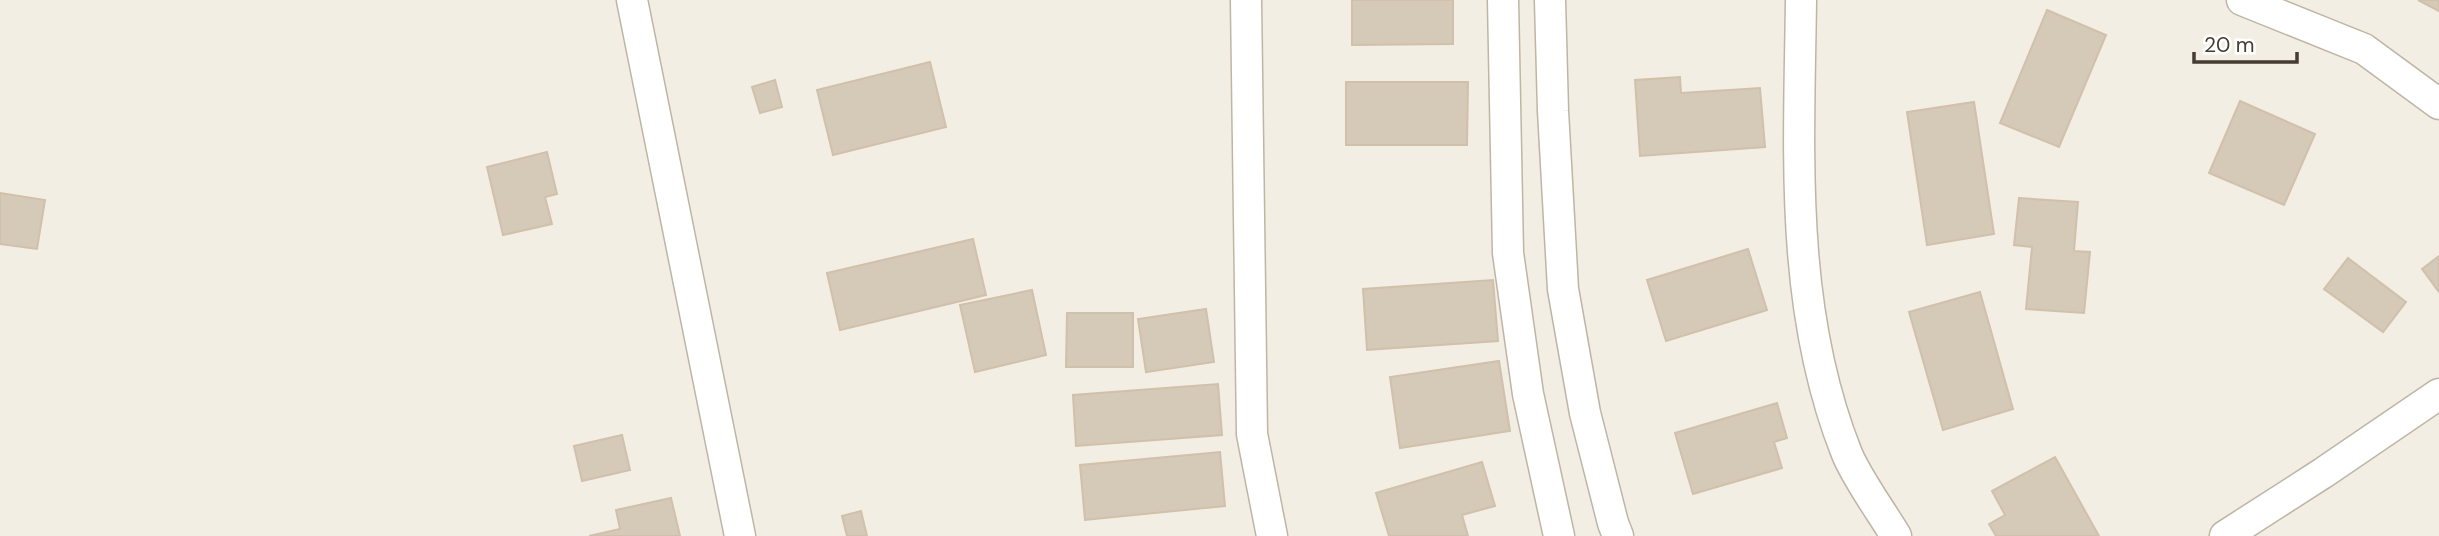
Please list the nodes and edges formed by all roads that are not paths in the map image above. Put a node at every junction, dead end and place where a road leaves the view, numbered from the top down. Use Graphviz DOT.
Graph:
graph roads {
  1 [pos="632,0"];
  2 [pos="1246,0"];
  3 [pos="1503,0"];
  4 [pos="1550,0"];
  5 [pos="1801,0"];
  6 [pos="2242,0"];
  7 [pos="2439,104"];
  8 [pos="2439,394"];
  9 [pos="740,536"];
  10 [pos="1272,536"];
  11 [pos="1559,536"];
  12 [pos="1618,536"];
  13 [pos="1896,536"];
  14 [pos="2225,536"];
  1 -- 9 [label="street"];
  2 -- 10 [label="street"];
  3 -- 11 [label="street"];
  4 -- 12 [label="street"];
  5 -- 13 [label="street"];
  6 -- 7 [label="street"];
  8 -- 14 [label="street"];
}
